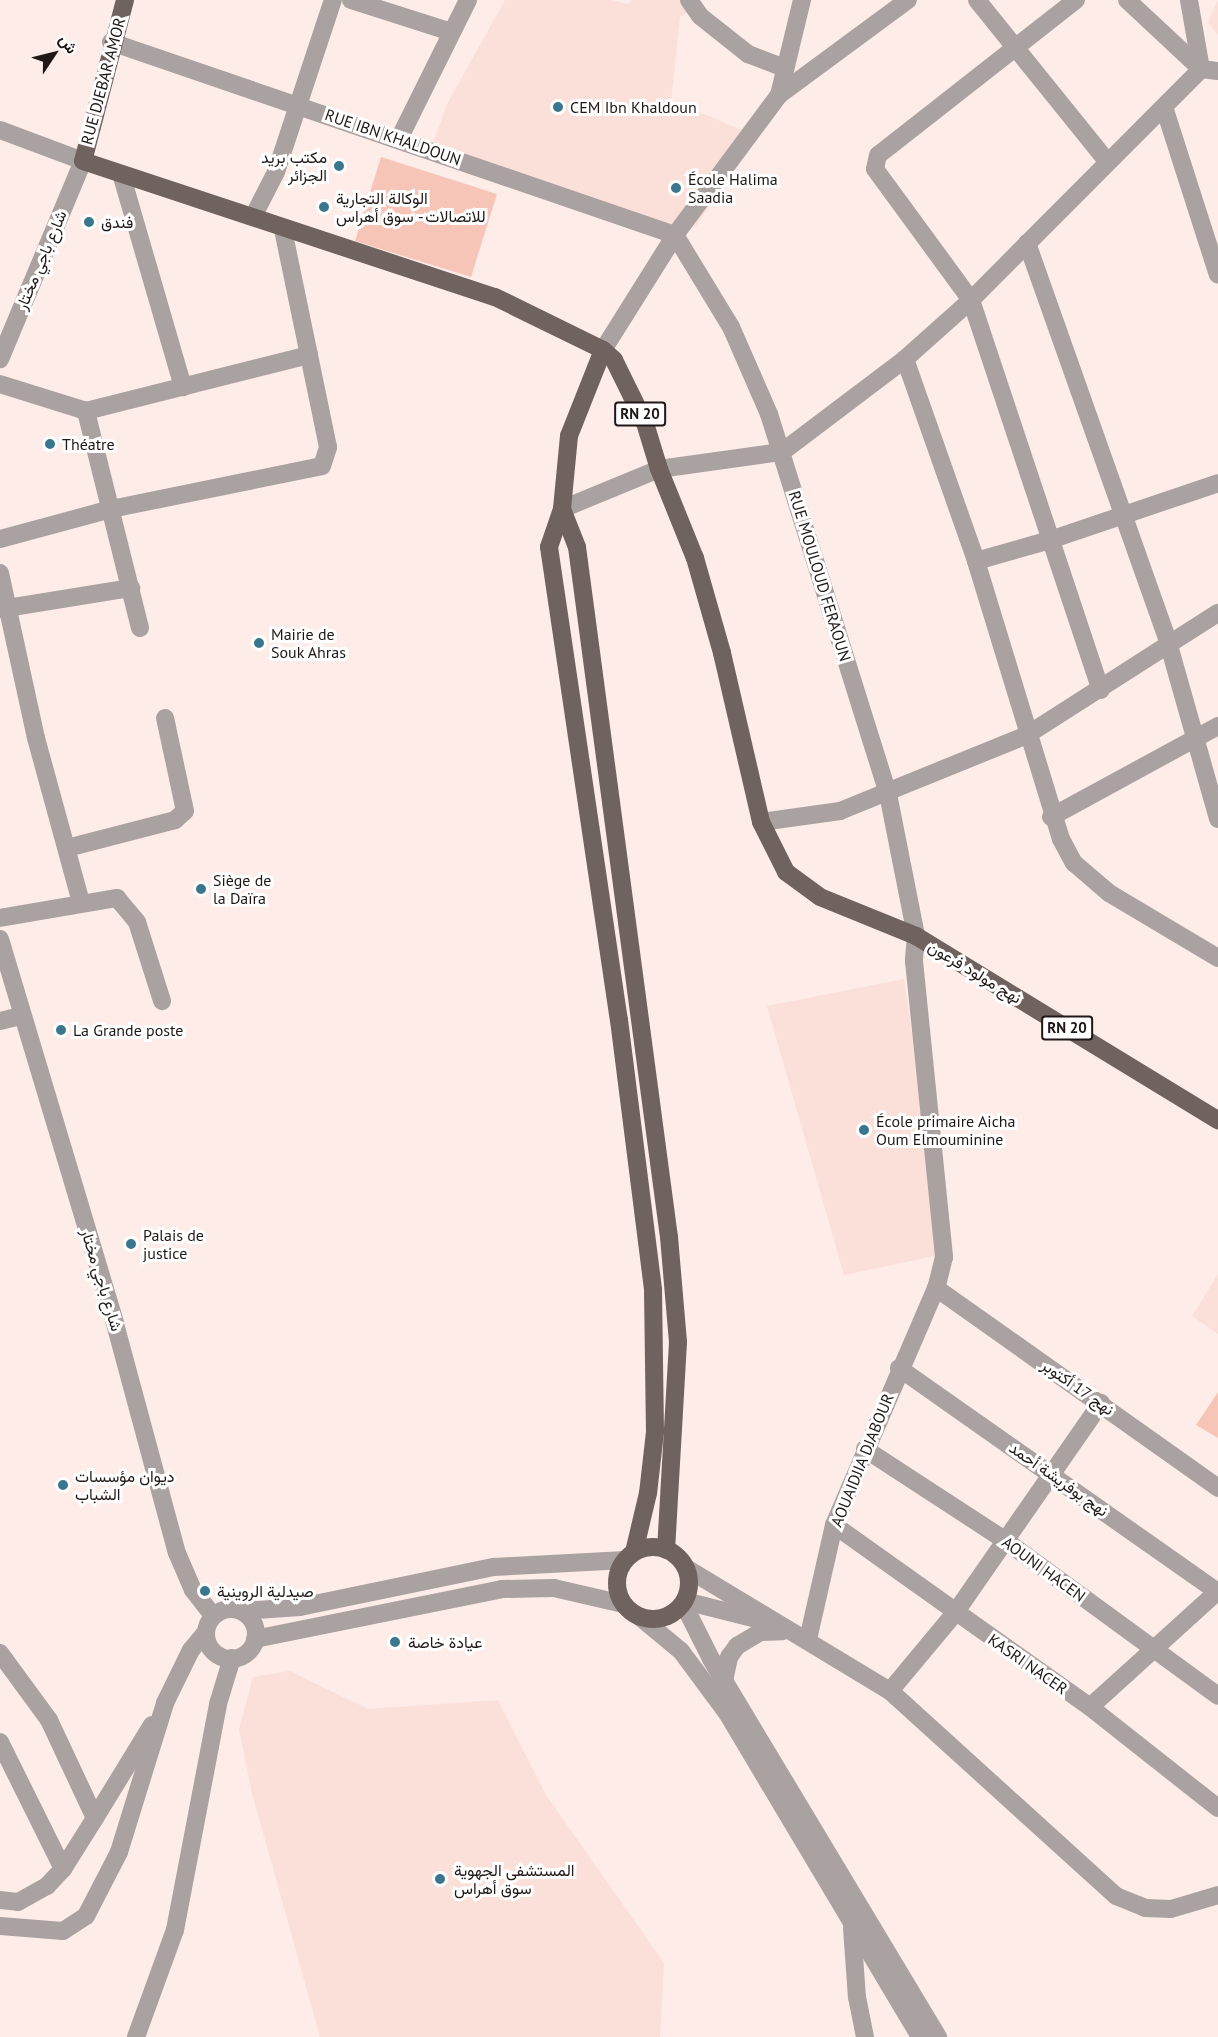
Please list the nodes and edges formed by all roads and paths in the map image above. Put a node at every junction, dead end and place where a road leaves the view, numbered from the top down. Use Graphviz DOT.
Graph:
graph roads {
  1 [pos="125,0"];
  2 [pos="333,0"];
  3 [pos="351,0"];
  4 [pos="468,0"];
  5 [pos="689,0"];
  6 [pos="802,0"];
  7 [pos="908,0"];
  8 [pos="977,0"];
  9 [pos="1076,0"];
  10 [pos="1127,0"];
  11 [pos="1189,0"];
  12 [pos="399,7"];
  13 [pos="451,32"];
  14 [pos="111,42"];
  15 [pos="1017,49"];
  16 [pos="784,68"];
  17 [pos="1210,70"];
  18 [pos="779,95"];
  19 [pos="298,105"];
  20 [pos="1164,107"];
  21 [pos="0,130"];
  22 [pos="399,139"];
  23 [pos="83,161"];
  24 [pos="1107,161"];
  25 [pos="122,177"];
  26 [pos="254,215"];
  27 [pos="283,230"];
  28 [pos="675,235"];
  29 [pos="1027,243"];
  30 [pos="1218,275"];
  31 [pos="971,300"];
  32 [pos="603,350"];
  33 [pos="309,355"];
  34 [pos="0,359"];
  35 [pos="905,359"];
  36 [pos="0,384"];
  37 [pos="183,387"];
  38 [pos="86,411"];
  39 [pos="782,452"];
  40 [pos="658,469"];
  41 [pos="1218,483"];
  42 [pos="111,509"];
  43 [pos="562,509"];
  44 [pos="1122,513"];
  45 [pos="0,539"];
  46 [pos="1050,540"];
  47 [pos="976,561"];
  48 [pos="0,573"];
  49 [pos="131,588"];
  50 [pos="3,609"];
  51 [pos="1218,613"];
  52 [pos="140,628"];
  53 [pos="1168,642"];
  54 [pos="1101,690"];
  55 [pos="165,718"];
  56 [pos="1218,726"];
  57 [pos="1027,735"];
  58 [pos="1193,740"];
  59 [pos="888,794"];
  60 [pos="1052,817"];
  61 [pos="1218,819"];
  62 [pos="760,822"];
  63 [pos="67,849"];
  64 [pos="81,903"];
  65 [pos="0,918"];
  66 [pos="916,936"];
  67 [pos="0,939"];
  68 [pos="1218,958"];
  69 [pos="162,1001"];
  70 [pos="20,1016"];
  71 [pos="0,1021"];
  72 [pos="1218,1120"];
  73 [pos="936,1288"];
  74 [pos="899,1368"];
  75 [pos="1101,1403"];
  76 [pos="865,1449"];
  77 [pos="1052,1474"];
  78 [pos="1218,1488"];
  79 [pos="834,1525"];
  80 [pos="1004,1539"];
  81 [pos="666,1550"];
  82 [pos="630,1556"];
  83 [pos="686,1568"];
  84 [pos="1218,1592"];
  85 [pos="684,1602"];
  86 [pos="623,1604"];
  87 [pos="242,1611"];
  88 [pos="954,1612"];
  89 [pos="640,1617"];
  90 [pos="209,1624"];
  91 [pos="785,1628"];
  92 [pos="255,1639"];
  93 [pos="808,1640"];
  94 [pos="1154,1650"];
  95 [pos="0,1653"];
  96 [pos="232,1658"];
  97 [pos="724,1681"];
  98 [pos="890,1692"];
  99 [pos="1218,1696"];
  100 [pos="165,1703"];
  101 [pos="1090,1707"];
  102 [pos="0,1742"];
  103 [pos="1218,1808"];
  104 [pos="95,1818"];
  105 [pos="63,1869"];
  106 [pos="1218,1895"];
  107 [pos="0,1900"];
  108 [pos="856,1921"];
  109 [pos="0,1926"];
  110 [pos="136,2037"];
  111 [pos="865,2037"];
  112 [pos="920,2037"];
  113 [pos="938,2037"];
  1 -- 14 [label="main road, RUE DJEBAR AMOR"];
  2 -- 19 [label="street"];
  3 -- 12 [label="street"];
  4 -- 13 [label="street"];
  5 -- 16 [label="street"];
  6 -- 16 [label="street"];
  7 -- 18 [label="street"];
  8 -- 15 [label="street"];
  9 -- 15 [label="street"];
  10 -- 17 [label="street"];
  11 -- 17 [label="street"];
  12 -- 13 [label="street"];
  13 -- 22 [label="street"];
  14 -- 19 [label="street, RUE IBN KHALDOUN"];
  14 -- 23 [label="main road, RUE DJEBAR AMOR"];
  15 -- 24 [label="street"];
  15 -- 31 [label="street"];
  16 -- 18 [label="street"];
  17 -- 20 [label="street"];
  18 -- 28 [label="street"];
  19 -- 22 [label="street, RUE IBN KHALDOUN"];
  19 -- 26 [label="street"];
  20 -- 24 [label="street"];
  20 -- 30 [label="street"];
  21 -- 23 [label="street"];
  22 -- 28 [label="street, RUE IBN KHALDOUN"];
  23 -- 25 [label="main road, RN 20"];
  23 -- 34 [label="street, شارع باجي مختار"];
  24 -- 29 [label="street"];
  25 -- 26 [label="main road, RN 20"];
  25 -- 37 [label="street"];
  26 -- 27 [label="main road, RN 20"];
  27 -- 32 [label="main road, RN 20"];
  27 -- 33 [label="street"];
  28 -- 32 [label="street"];
  28 -- 39 [label="street, RUE MOULOUD FERAOUN"];
  29 -- 31 [label="street"];
  29 -- 44 [label="street"];
  31 -- 35 [label="street"];
  31 -- 46 [label="street"];
  32 -- 40 [label="main road, RN 20"];
  32 -- 43 [label="main road"];
  33 -- 37 [label="street"];
  33 -- 42 [label="street"];
  35 -- 39 [label="street"];
  35 -- 47 [label="street"];
  36 -- 38 [label="street"];
  37 -- 38 [label="street"];
  38 -- 42 [label="street"];
  39 -- 40 [label="street"];
  39 -- 59 [label="street, RUE MOULOUD FERAOUN"];
  40 -- 43 [label="street"];
  40 -- 62 [label="main road, RN 20"];
  41 -- 44 [label="street"];
  42 -- 45 [label="street"];
  42 -- 49 [label="street"];
  43 -- 81 [label="main road"];
  43 -- 82 [label="main road"];
  44 -- 46 [label="street"];
  44 -- 53 [label="street"];
  46 -- 47 [label="street"];
  46 -- 54 [label="street"];
  47 -- 57 [label="street"];
  48 -- 50 [label="street"];
  49 -- 50 [label="street"];
  49 -- 52 [label="street"];
  50 -- 63 [label="street"];
  51 -- 53 [label="street"];
  53 -- 54 [label="street"];
  53 -- 58 [label="street"];
  54 -- 57 [label="street"];
  55 -- 63 [label="street"];
  56 -- 58 [label="street"];
  57 -- 59 [label="street"];
  57 -- 60 [label="street"];
  58 -- 60 [label="street"];
  58 -- 61 [label="street"];
  59 -- 62 [label="street"];
  59 -- 66 [label="street, RUE MOULOUD FERAOUN"];
  60 -- 68 [label="street"];
  62 -- 66 [label="main road, RN 20"];
  63 -- 64 [label="street"];
  64 -- 65 [label="street"];
  64 -- 69 [label="street"];
  66 -- 72 [label="main road, نهج مولود فرعون / RN 20"];
  66 -- 73 [label="street, RUE MOULOUD FERAOUN"];
  67 -- 70 [label="street, شارع باجي مختار"];
  70 -- 71 [label="street"];
  70 -- 90 [label="street, شارع باجي مختار"];
  73 -- 74 [label="street, AOUAIDJIA DJABOUR"];
  73 -- 75 [label="street, نهج 17 أكتوبر"];
  74 -- 76 [label="street, AOUAIDJIA DJABOUR"];
  74 -- 77 [label="street, نهج بوفريشة أحمد"];
  75 -- 77 [label="street"];
  75 -- 78 [label="street, نهج 17 أكتوبر"];
  76 -- 79 [label="street, AOUAIDJIA DJABOUR"];
  76 -- 80 [label="street, AOUNI HACEN"];
  77 -- 80 [label="street"];
  77 -- 84 [label="street, نهج بوفريشة أحمد"];
  79 -- 88 [label="street, KASRI NACER"];
  79 -- 93 [label="street, AOUAIDJIA DJABOUR"];
  80 -- 88 [label="street"];
  80 -- 94 [label="street, AOUNI HACEN"];
  81 -- 82 [label="main road"];
  81 -- 83 [label="main road"];
  82 -- 86 [label="main road"];
  82 -- 87 [label="street"];
  83 -- 85 [label="main road"];
  83 -- 91 [label="street"];
  84 -- 94 [label="street"];
  85 -- 89 [label="main road"];
  85 -- 91 [label="street"];
  85 -- 97 [label="street"];
  86 -- 89 [label="main road"];
  86 -- 92 [label="street"];
  87 -- 90 [label="street"];
  87 -- 92 [label="street"];
  88 -- 98 [label="street"];
  88 -- 101 [label="street, KASRI NACER"];
  89 -- 108 [label="street"];
  90 -- 96 [label="street"];
  90 -- 100 [label="street"];
  91 -- 93 [label="street"];
  91 -- 97 [label="street"];
  92 -- 96 [label="street"];
  93 -- 98 [label="street"];
  94 -- 99 [label="street, AOUNI HACEN"];
  94 -- 101 [label="street"];
  95 -- 104 [label="street"];
  96 -- 110 [label="street"];
  97 -- 108 [label="street"];
  98 -- 106 [label="street"];
  100 -- 104 [label="street"];
  100 -- 109 [label="street"];
  101 -- 103 [label="street, KASRI NACER"];
  102 -- 105 [label="street"];
  104 -- 105 [label="street"];
  105 -- 107 [label="street"];
  108 -- 111 [label="street"];
  108 -- 112 [label="street"];
  108 -- 113 [label="street"];
}
